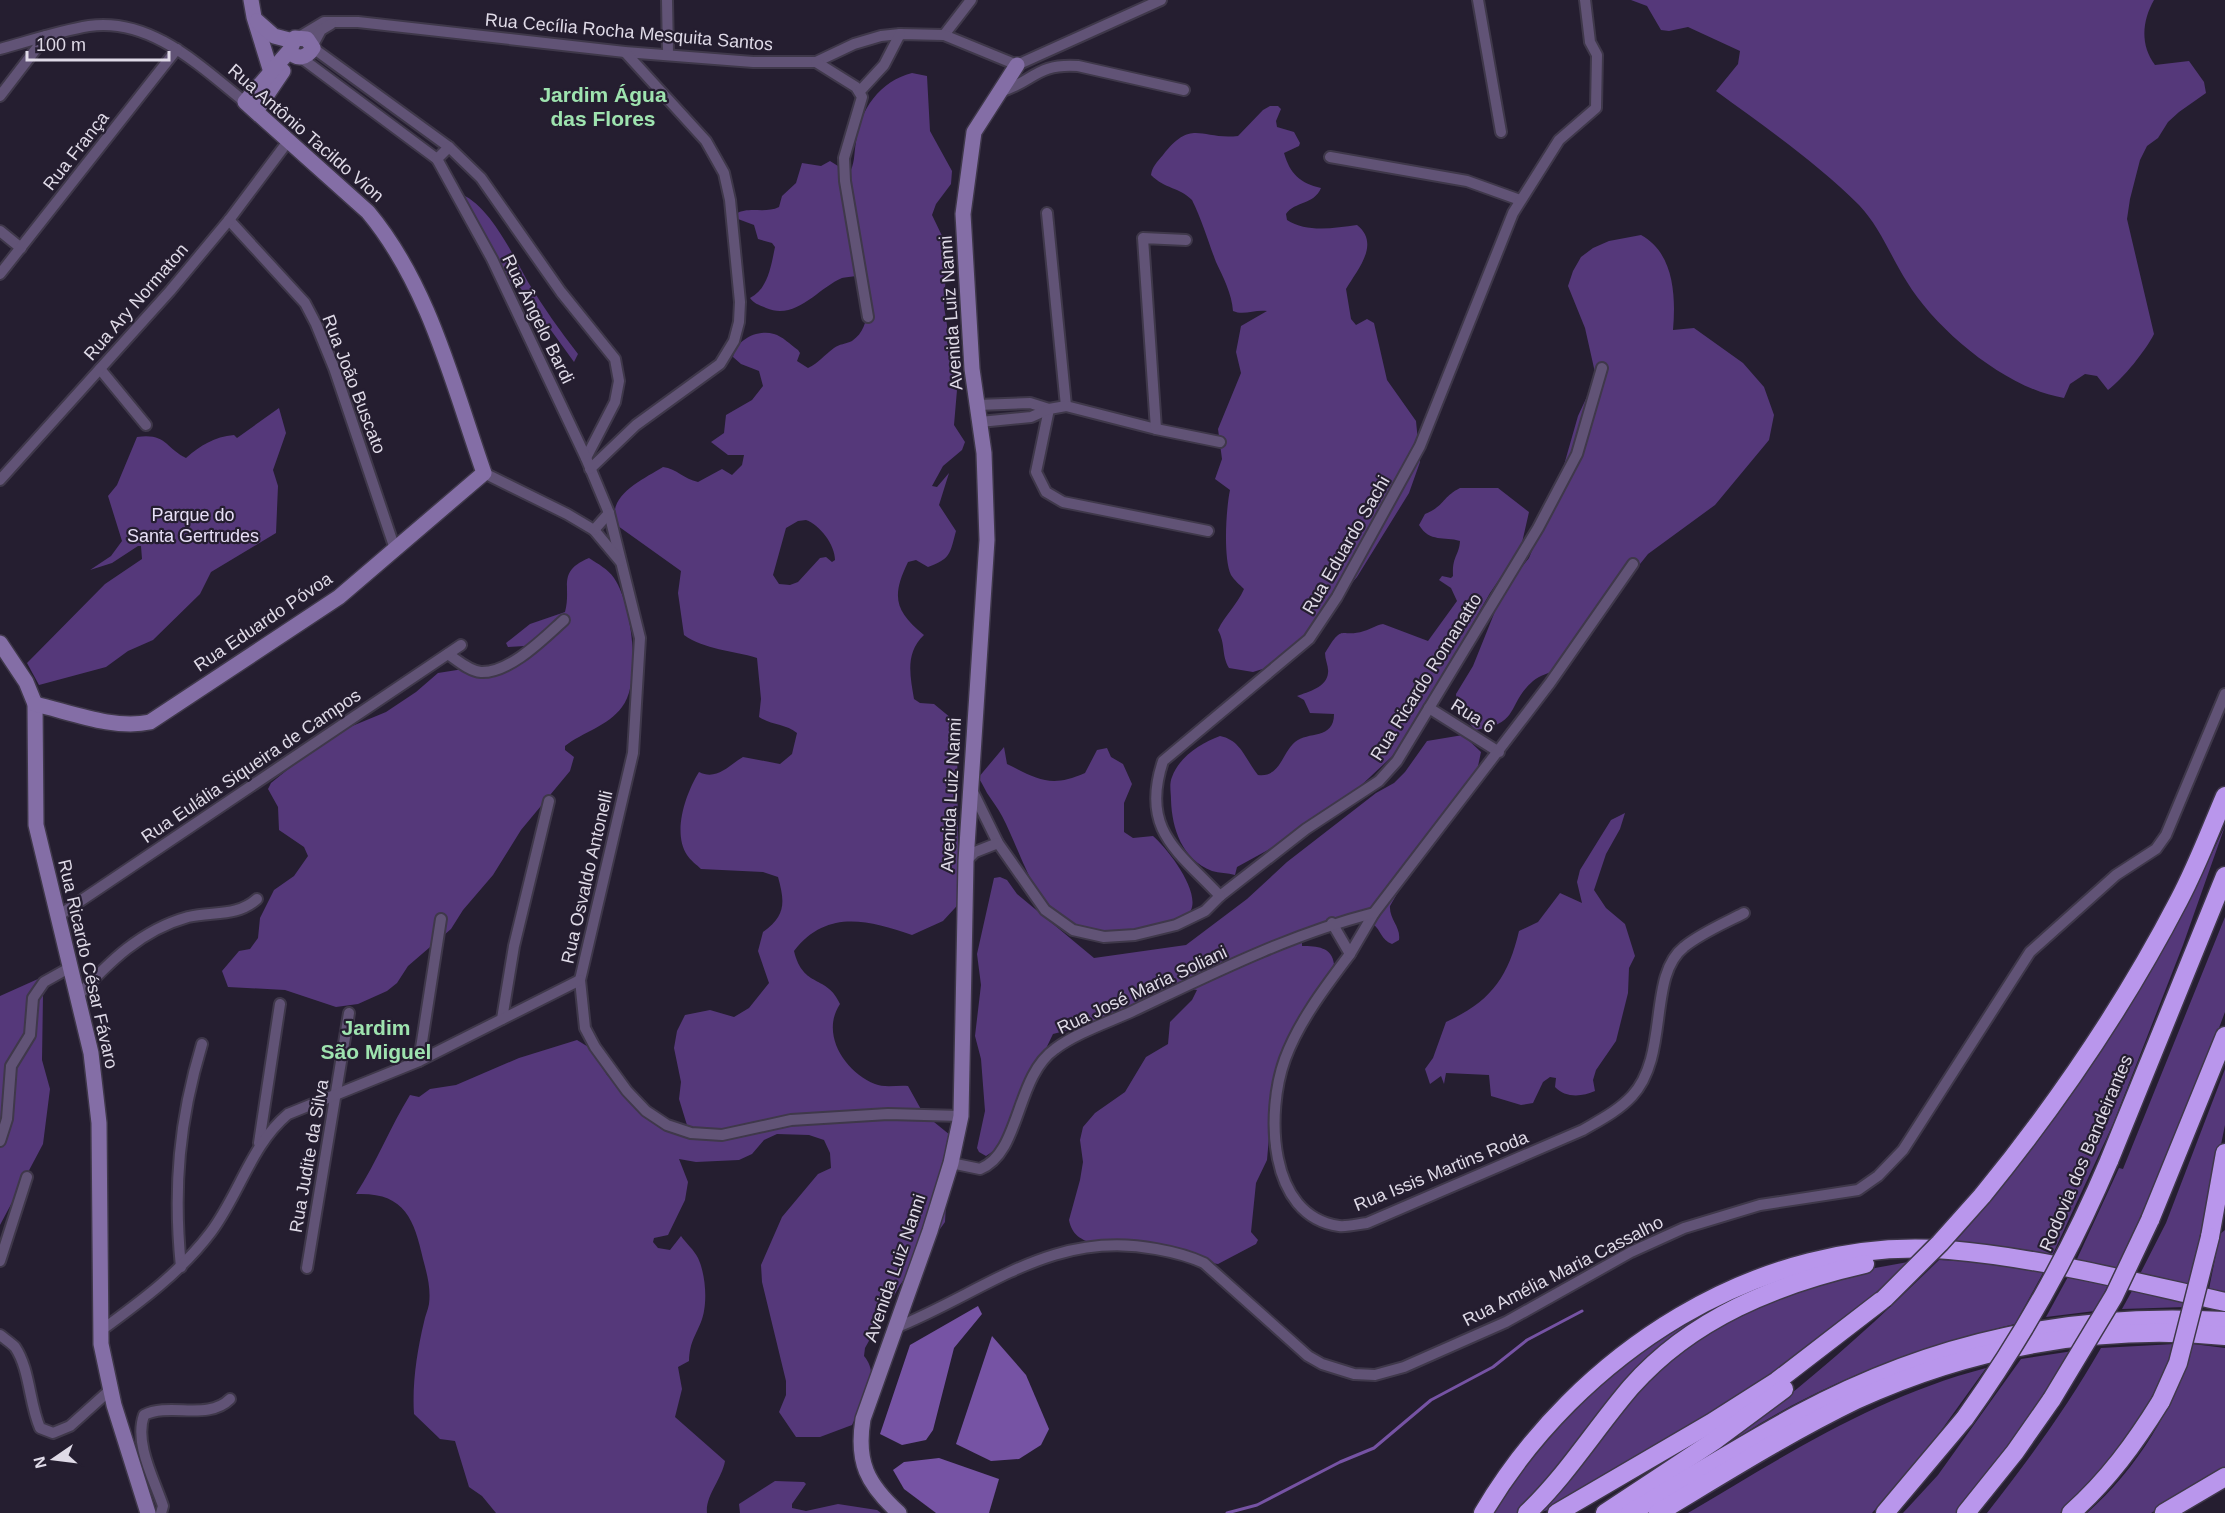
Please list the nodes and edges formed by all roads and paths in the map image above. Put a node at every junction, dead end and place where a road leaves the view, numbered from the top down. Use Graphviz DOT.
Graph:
graph roads {
  1 [pos="251,0"];
  2 [pos="667,0"];
  3 [pos="971,0"];
  4 [pos="1161,0"];
  5 [pos="1478,0"];
  6 [pos="1585,0"];
  7 [pos="254,17"];
  8 [pos="336,21"];
  9 [pos="900,33"];
  10 [pos="260,34"];
  11 [pos="944,35"];
  12 [pos="46,36"];
  13 [pos="299,48"];
  14 [pos="0,49"];
  15 [pos="177,49"];
  16 [pos="625,52"];
  17 [pos="669,54"];
  18 [pos="816,62"];
  19 [pos="1017,65"];
  20 [pos="271,72"];
  21 [pos="1184,90"];
  22 [pos="860,91"];
  23 [pos="998,92"];
  24 [pos="0,96"];
  25 [pos="251,106"];
  26 [pos="1501,132"];
  27 [pos="289,140"];
  28 [pos="448,147"];
  29 [pos="1330,157"];
  30 [pos="437,159"];
  31 [pos="1520,200"];
  32 [pos="1047,213"];
  33 [pos="229,220"];
  34 [pos="0,231"];
  35 [pos="1186,240"];
  36 [pos="21,248"];
  37 [pos="0,274"];
  38 [pos="868,317"];
  39 [pos="1602,368"];
  40 [pos="100,369"];
  41 [pos="977,405"];
  42 [pos="1065,406"];
  43 [pos="1049,409"];
  44 [pos="980,422"];
  45 [pos="146,425"];
  46 [pos="1156,429"];
  47 [pos="1220,442"];
  48 [pos="588,464"];
  49 [pos="484,473"];
  50 [pos="0,480"];
  51 [pos="609,513"];
  52 [pos="594,530"];
  53 [pos="1208,531"];
  54 [pos="395,549"];
  55 [pos="622,563"];
  56 [pos="1633,564"];
  57 [pos="564,620"];
  58 [pos="0,643"];
  59 [pos="461,645"];
  60 [pos="448,654"];
  61 [pos="2225,694"];
  62 [pos="35,704"];
  63 [pos="1429,708"];
  64 [pos="1499,752"];
  65 [pos="971,787"];
  66 [pos="2225,796"];
  67 [pos="549,801"];
  68 [pos="989,825"];
  69 [pos="968,827"];
  70 [pos="998,843"];
  71 [pos="966,861"];
  72 [pos="2225,876"];
  73 [pos="1220,896"];
  74 [pos="257,898"];
  75 [pos="1374,913"];
  76 [pos="1744,913"];
  77 [pos="58,916"];
  78 [pos="441,919"];
  79 [pos="1332,923"];
  80 [pos="1350,954"];
  81 [pos="69,968"];
  82 [pos="580,980"];
  83 [pos="77,997"];
  84 [pos="280,1004"];
  85 [pos="349,1013"];
  86 [pos="502,1019"];
  87 [pos="2225,1036"];
  88 [pos="202,1044"];
  89 [pos="419,1060"];
  90 [pos="336,1095"];
  91 [pos="960,1116"];
  92 [pos="0,1141"];
  93 [pos="259,1147"];
  94 [pos="2225,1153"];
  95 [pos="951,1163"];
  96 [pos="27,1176"];
  97 [pos="1995,1257"];
  98 [pos="0,1261"];
  99 [pos="181,1267"];
  100 [pos="307,1268"];
  101 [pos="1882,1300"];
  102 [pos="2225,1302"];
  103 [pos="2225,1321"];
  104 [pos="895,1328"];
  105 [pos="99,1332"];
  106 [pos="0,1335"];
  107 [pos="2225,1336"];
  108 [pos="110,1390"];
  109 [pos="230,1399"];
  110 [pos="2225,1477"];
  111 [pos="148,1513"];
  112 [pos="161,1513"];
  113 [pos="899,1513"];
  114 [pos="1483,1513"];
  115 [pos="1527,1513"];
  116 [pos="1557,1513"];
  117 [pos="1605,1513"];
  118 [pos="1630,1513"];
  119 [pos="1658,1513"];
  120 [pos="1886,1513"];
  121 [pos="1966,1513"];
  122 [pos="2071,1513"];
  123 [pos="2164,1513"];
  1 -- 7 [label="street"];
  2 -- 17 [label="street"];
  3 -- 11 [label="street"];
  4 -- 19 [label="street"];
  5 -- 26 [label="street"];
  6 -- 31 [label="street, Rua Eduardo Sachi"];
  7 -- 10 [label="street"];
  7 -- 13 [label="street"];
  8 -- 13 [label="street"];
  8 -- 13 [label="street, Rua Cecília Rocha Mesquita Santos"];
  8 -- 16 [label="street, Rua Cecília Rocha Mesquita Santos"];
  9 -- 11 [label="street, Rua Cecília Rocha Mesquita Santos"];
  9 -- 18 [label="street, Rua Cecília Rocha Mesquita Santos"];
  9 -- 22 [label="street"];
  10 -- 13 [label="street"];
  10 -- 20 [label="street"];
  11 -- 19 [label="street, Rua Cecília Rocha Mesquita Santos"];
  12 -- 14 [label="street, Rua Antônio Tacildo Vion"];
  12 -- 15 [label="street, Rua Antônio Tacildo Vion"];
  12 -- 24 [label="street"];
  13 -- 20 [label="street"];
  13 -- 25 [label="street"];
  13 -- 28 [label="street"];
  13 -- 30 [label="street"];
  15 -- 25 [label="street, Rua Antônio Tacildo Vion"];
  15 -- 36 [label="street, Rua França"];
  16 -- 17 [label="street, Rua Cecília Rocha Mesquita Santos"];
  16 -- 48 [label="street"];
  17 -- 18 [label="street, Rua Cecília Rocha Mesquita Santos"];
  18 -- 22 [label="street"];
  19 -- 23 [label="street, Avenida Luiz Nanni"];
  20 -- 25 [label="street"];
  21 -- 23 [label="street"];
  22 -- 38 [label="street"];
  23 -- 41 [label="street, Avenida Luiz Nanni"];
  25 -- 27 [label="street, Rua Antônio Tacildo Vion"];
  27 -- 33 [label="street, Rua Ary Normaton"];
  27 -- 49 [label="street, Rua Antônio Tacildo Vion"];
  28 -- 30 [label="street"];
  28 -- 48 [label="street"];
  29 -- 31 [label="street"];
  30 -- 48 [label="street, Rua Ângelo Bardi"];
  31 -- 73 [label="street, Rua Eduardo Sachi"];
  32 -- 42 [label="street"];
  33 -- 40 [label="street, Rua Ary Normaton"];
  33 -- 54 [label="street, Rua João Buscato"];
  34 -- 36 [label="street"];
  35 -- 46 [label="street"];
  36 -- 37 [label="street, Rua França"];
  39 -- 63 [label="street, Rua Ricardo Romanatto"];
  40 -- 45 [label="street"];
  40 -- 50 [label="street, Rua Ary Normaton"];
  41 -- 43 [label="street"];
  41 -- 44 [label="street, Avenida Luiz Nanni"];
  42 -- 43 [label="street"];
  42 -- 46 [label="street"];
  43 -- 44 [label="street"];
  43 -- 53 [label="street"];
  44 -- 65 [label="street, Avenida Luiz Nanni"];
  46 -- 47 [label="street"];
  48 -- 51 [label="street, Rua Ângelo Bardi"];
  49 -- 52 [label="street"];
  49 -- 54 [label="street, Rua Eduardo Póvoa"];
  51 -- 52 [label="street"];
  51 -- 55 [label="street, Rua Ângelo Bardi"];
  52 -- 55 [label="street"];
  54 -- 62 [label="street, Rua Eduardo Póvoa"];
  55 -- 82 [label="street, Rua Osvaldo Antonelli"];
  56 -- 64 [label="street"];
  57 -- 60 [label="street"];
  58 -- 62 [label="street, Rua Ricardo César Fávaro"];
  59 -- 60 [label="street, Rua Eulália Siqueira de Campos"];
  60 -- 77 [label="street, Rua Eulália Siqueira de Campos"];
  61 -- 104 [label="street, Rua Amélia Maria Cassalho"];
  62 -- 77 [label="street, Rua Ricardo César Fávaro"];
  63 -- 64 [label="street, Rua 6"];
  63 -- 73 [label="street, Rua Ricardo Romanatto"];
  64 -- 75 [label="street"];
  65 -- 68 [label="street, Rua Ricardo Romanatto"];
  65 -- 69 [label="street, Avenida Luiz Nanni"];
  66 -- 101 [label="highway, bridge"];
  67 -- 86 [label="street"];
  68 -- 69 [label="street"];
  68 -- 70 [label="street, Rua Ricardo Romanatto"];
  69 -- 71 [label="street, Avenida Luiz Nanni"];
  70 -- 71 [label="street"];
  70 -- 73 [label="street, Rua Ricardo Romanatto"];
  71 -- 91 [label="street, Avenida Luiz Nanni"];
  72 -- 120 [label="highway, Rodovia dos Bandeirantes, bridge"];
  74 -- 83 [label="street"];
  75 -- 79 [label="street, Rua José Maria Soliani"];
  75 -- 80 [label="street"];
  76 -- 80 [label="street, Rua Issis Martins Roda"];
  77 -- 81 [label="street, Rua Ricardo César Fávaro"];
  78 -- 89 [label="street"];
  79 -- 80 [label="street"];
  79 -- 95 [label="street, Rua José Maria Soliani"];
  81 -- 83 [label="street, Rua Ricardo César Fávaro"];
  81 -- 92 [label="street"];
  82 -- 86 [label="street"];
  82 -- 91 [label="street, Rua Osvaldo Antonelli"];
  83 -- 105 [label="street, Rua Ricardo César Fávaro"];
  84 -- 93 [label="street"];
  85 -- 90 [label="street, Rua Judite da Silva"];
  86 -- 89 [label="street"];
  87 -- 121 [label="highway, bridge"];
  88 -- 99 [label="street"];
  89 -- 90 [label="street"];
  90 -- 93 [label="street"];
  90 -- 100 [label="street, Rua Judite da Silva"];
  91 -- 95 [label="street, Avenida Luiz Nanni"];
  93 -- 99 [label="street"];
  94 -- 122 [label="highway, bridge"];
  95 -- 104 [label="street, Avenida Luiz Nanni"];
  96 -- 98 [label="street"];
  97 -- 102 [label="highway"];
  97 -- 114 [label="highway"];
  97 -- 115 [label="highway"];
  99 -- 105 [label="street"];
  101 -- 116 [label="highway"];
  101 -- 117 [label="highway"];
  103 -- 118 [label="highway"];
  104 -- 113 [label="street, Avenida Luiz Nanni"];
  105 -- 108 [label="street, Rua Ricardo César Fávaro"];
  106 -- 108 [label="street"];
  107 -- 119 [label="highway"];
  108 -- 111 [label="street, Rua Ricardo César Fávaro"];
  109 -- 112 [label="street"];
  110 -- 123 [label="highway"];
}
